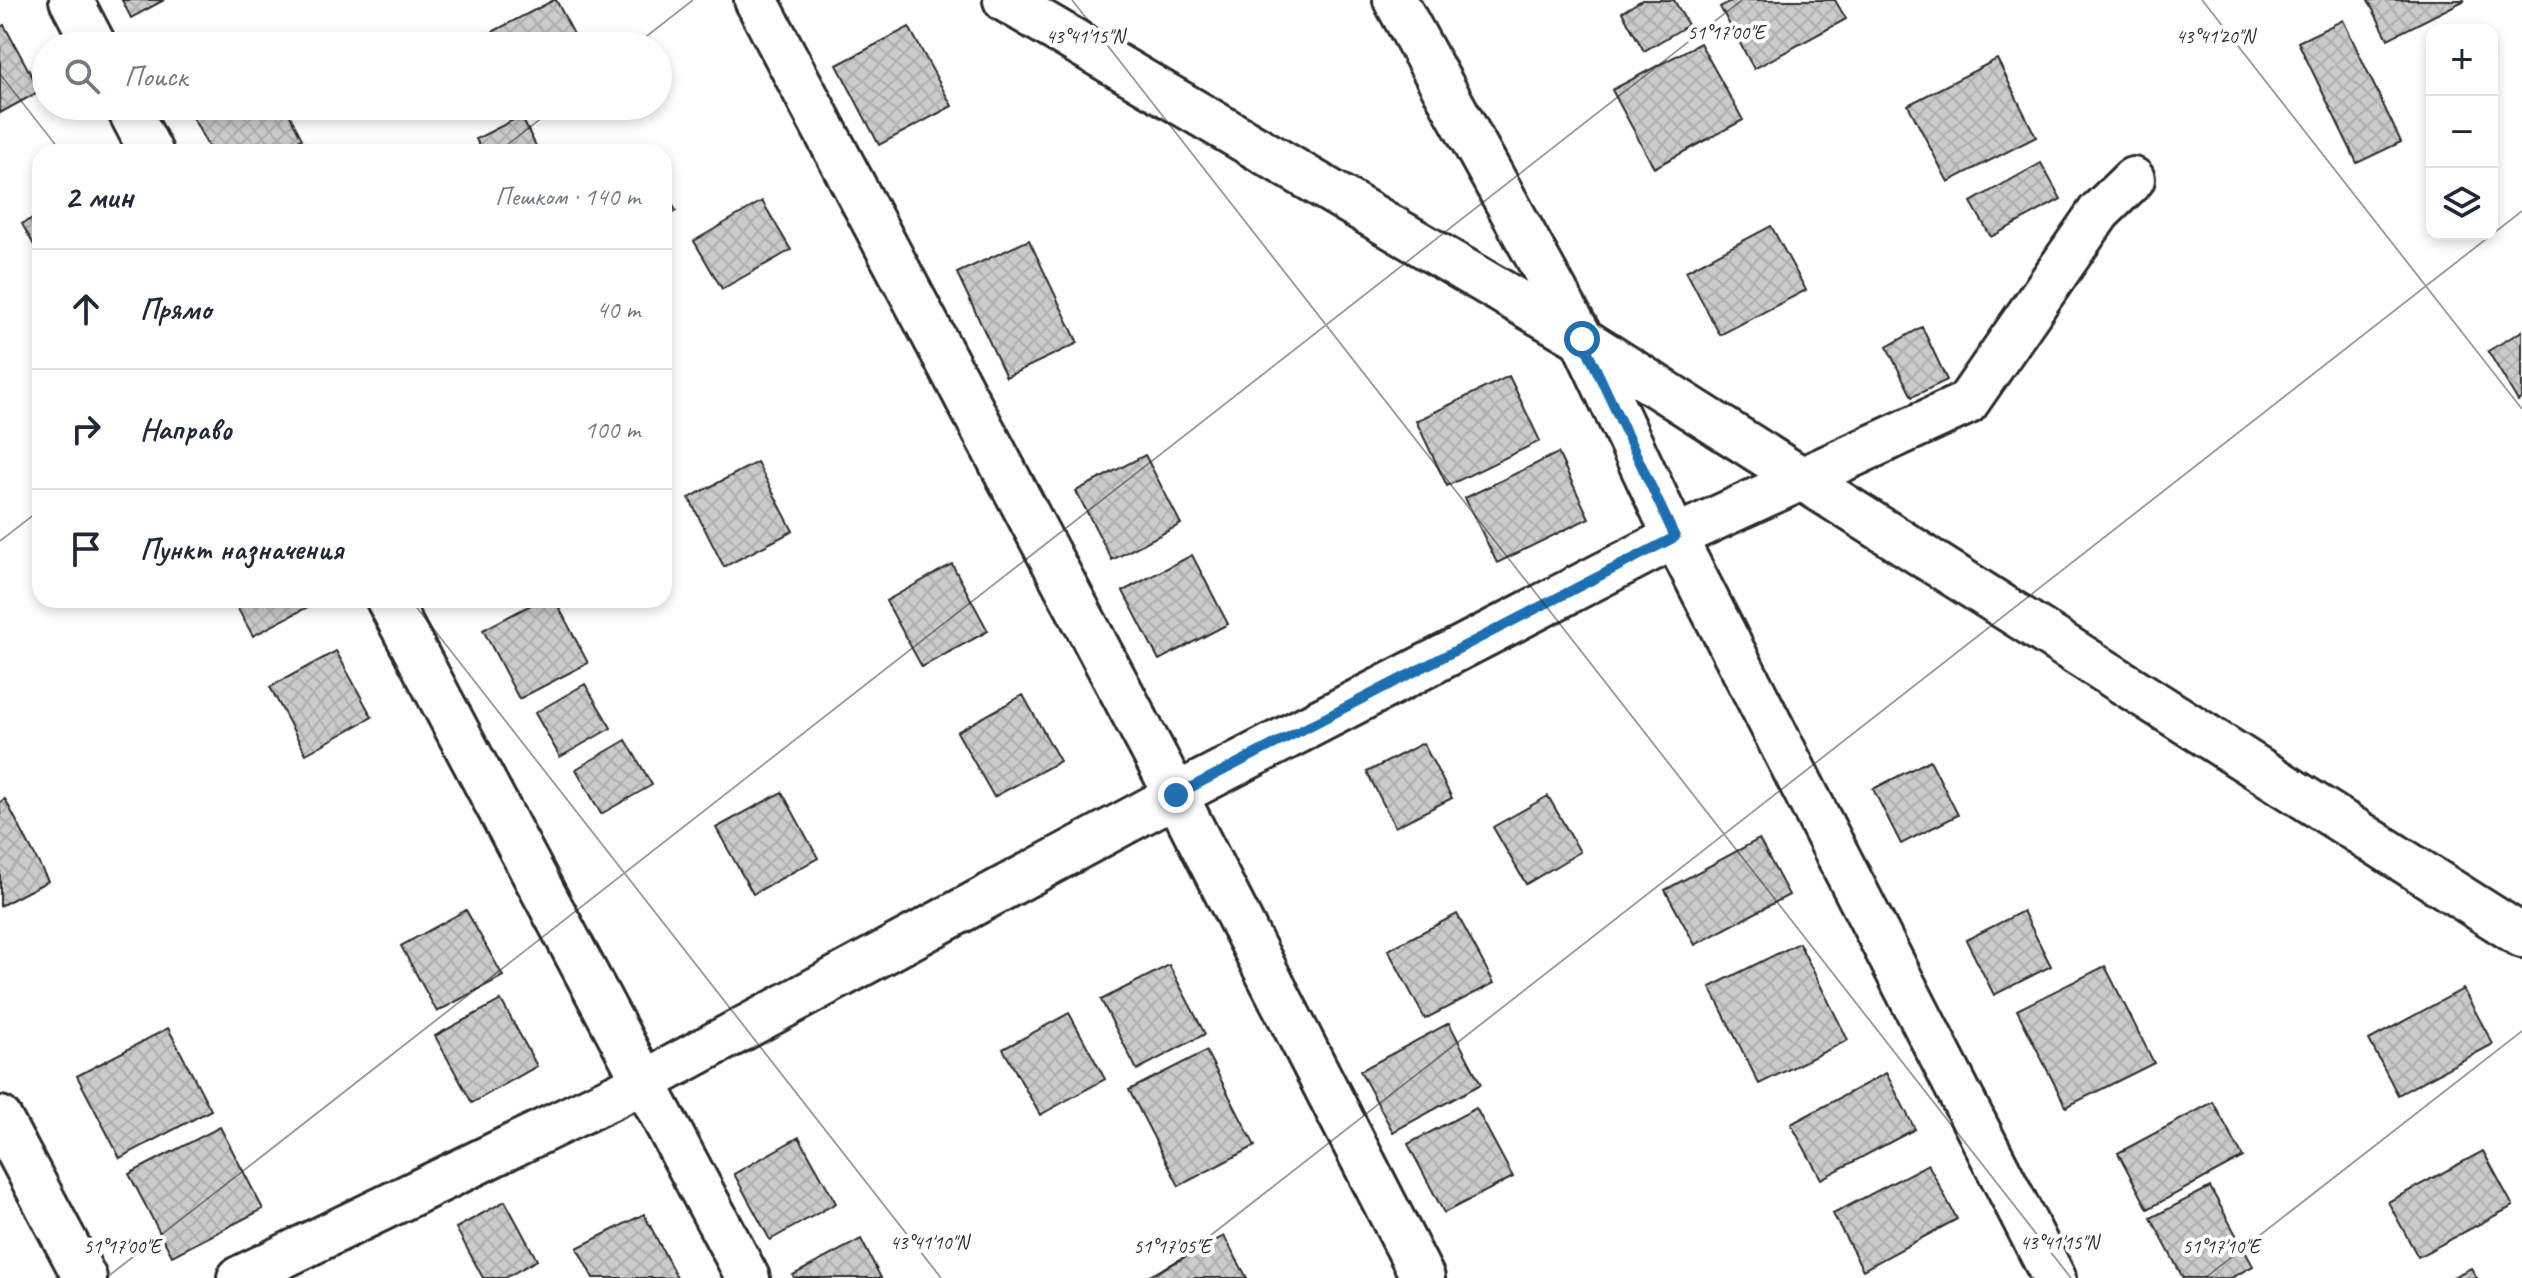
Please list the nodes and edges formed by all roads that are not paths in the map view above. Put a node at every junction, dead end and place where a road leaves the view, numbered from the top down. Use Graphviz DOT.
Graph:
graph roads {
  1 [pos="71,0"];
  2 [pos="756,0"];
  3 [pos="1005,0"];
  4 [pos="1395,0"];
  5 [pos="88,32"];
  6 [pos="134,120"];
  7 [pos="147,144"];
  8 [pos="2133,179"];
  9 [pos="1582,339"];
  10 [pos="1804,478"];
  11 [pos="1675,537"];
  12 [pos="392,608"];
  13 [pos="1176,795"];
  14 [pos="2522,936"];
  15 [pos="644,1082"];
  16 [pos="0,1118"];
  17 [pos="75,1275"];
  18 [pos="239,1278"];
  19 [pos="748,1278"];
  20 [pos="1423,1278"];
  21 [pos="2054,1278"];
  1 -- 5 [label="street"];
  2 -- 13 [label="street"];
  3 -- 9 [label="street"];
  4 -- 9 [label="street"];
  6 -- 7 [label="street"];
  8 -- 10 [label="street"];
  9 -- 10 [label="street"];
  9 -- 11 [label="street"];
  10 -- 11 [label="street"];
  10 -- 14 [label="street"];
  11 -- 13 [label="street"];
  11 -- 21 [label="street"];
  12 -- 15 [label="street"];
  13 -- 15 [label="street"];
  13 -- 20 [label="street"];
  15 -- 18 [label="street"];
  15 -- 19 [label="street"];
  16 -- 17 [label="street"];
}
